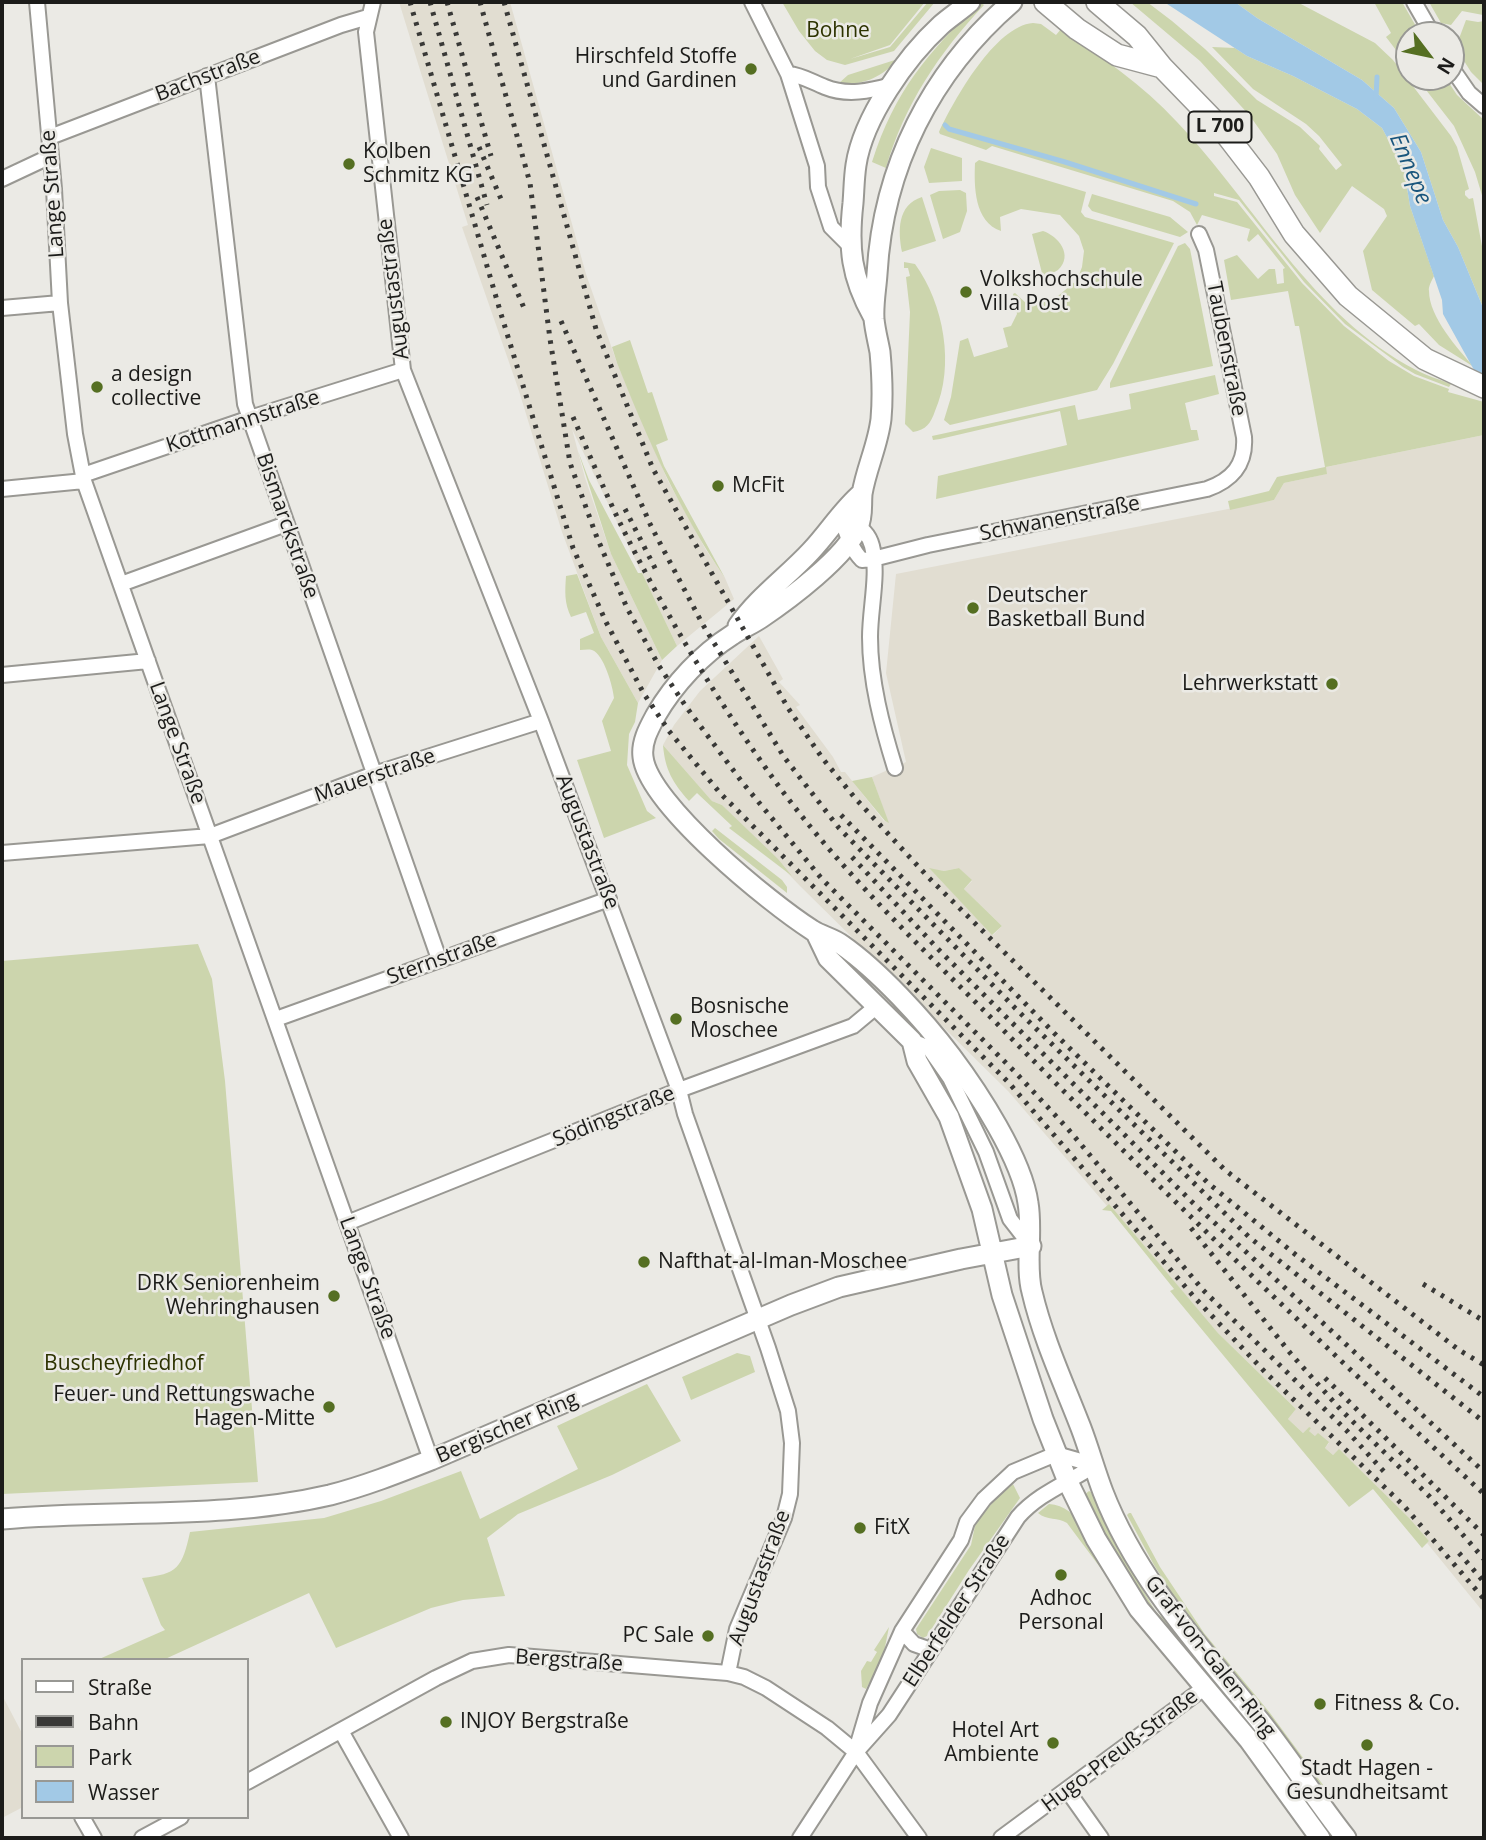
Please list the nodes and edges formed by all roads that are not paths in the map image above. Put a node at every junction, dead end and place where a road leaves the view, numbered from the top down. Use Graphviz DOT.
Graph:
graph roads {
  1 [pos="37,2"];
  2 [pos="373,2"];
  3 [pos="752,2"];
  4 [pos="950,2"];
  5 [pos="970,2"];
  6 [pos="1012,2"];
  7 [pos="1045,2"];
  8 [pos="1097,2"];
  9 [pos="1414,2"];
  10 [pos="368,17"];
  11 [pos="1425,21"];
  12 [pos="940,26"];
  13 [pos="1162,67"];
  14 [pos="788,74"];
  15 [pos="207,76"];
  16 [pos="892,85"];
  17 [pos="1465,87"];
  18 [pos="1484,106"];
  19 [pos="50,137"];
  20 [pos="51,156"];
  21 [pos="2,179"];
  22 [pos="1199,234"];
  23 [pos="851,247"];
  24 [pos="60,303"];
  25 [pos="2,308"];
  26 [pos="873,316"];
  27 [pos="403,370"];
  28 [pos="1484,387"];
  29 [pos="250,418"];
  30 [pos="1239,466"];
  31 [pos="84,478"];
  32 [pos="2,489"];
  33 [pos="862,493"];
  34 [pos="841,515"];
  35 [pos="286,524"];
  36 [pos="854,535"];
  37 [pos="873,559"];
  38 [pos="121,584"];
  39 [pos="731,635"];
  40 [pos="148,661"];
  41 [pos="2,675"];
  42 [pos="541,721"];
  43 [pos="895,768"];
  44 [pos="374,774"];
  45 [pos="210,836"];
  46 [pos="2,853"];
  47 [pos="609,899"];
  48 [pos="816,933"];
  49 [pos="439,959"];
  50 [pos="877,1006"];
  51 [pos="276,1019"];
  52 [pos="912,1041"];
  53 [pos="679,1090"];
  54 [pos="347,1223"];
  55 [pos="1031,1246"];
  56 [pos="993,1254"];
  57 [pos="1030,1287"];
  58 [pos="759,1320"];
  59 [pos="1056,1454"];
  60 [pos="431,1460"];
  61 [pos="1095,1465"];
  62 [pos="1068,1482"];
  63 [pos="2,1519"];
  64 [pos="902,1631"];
  65 [pos="931,1650"];
  66 [pos="728,1673"];
  67 [pos="1204,1688"];
  68 [pos="341,1731"];
  69 [pos="856,1752"];
  70 [pos="248,1781"];
  71 [pos="1067,1790"];
  72 [pos="83,1819"];
  73 [pos="177,1819"];
  74 [pos="94,1838"];
  75 [pos="142,1838"];
  76 [pos="401,1838"];
  77 [pos="800,1838"];
  78 [pos="919,1838"];
  79 [pos="1001,1838"];
  80 [pos="1101,1838"];
  81 [pos="1320,1838"];
  82 [pos="1346,1838"];
  1 -- 19 [label="street, Lange Straße"];
  2 -- 10 [label="street, Augustastraße"];
  3 -- 14 [label="street"];
  4 -- 12 [label="main road"];
  5 -- 12 [label="main road"];
  6 -- 26 [label="main road"];
  7 -- 13 [label="main road"];
  8 -- 13 [label="main road, L 700"];
  9 -- 11 [label="street"];
  10 -- 15 [label="street, Bachstraße"];
  10 -- 27 [label="street, Augustastraße"];
  12 -- 16 [label="main road"];
  13 -- 28 [label="main road, L 700"];
  14 -- 16 [label="street"];
  14 -- 23 [label="street"];
  15 -- 19 [label="street, Bachstraße"];
  15 -- 29 [label="street, Bismarckstraße"];
  16 -- 23 [label="main road"];
  17 -- 18 [label="street"];
  19 -- 20 [label="street, Lange Straße"];
  20 -- 21 [label="street"];
  20 -- 24 [label="street, Lange Straße"];
  22 -- 30 [label="street, Taubenstraße"];
  23 -- 26 [label="main road"];
  24 -- 25 [label="street"];
  24 -- 31 [label="street, Lange Straße"];
  26 -- 33 [label="main road"];
  27 -- 29 [label="street, Kottmannstraße"];
  27 -- 42 [label="street, Augustastraße"];
  29 -- 31 [label="street, Kottmannstraße"];
  29 -- 35 [label="street, Bismarckstraße"];
  30 -- 37 [label="street, Schwanenstraße"];
  31 -- 32 [label="street, Kottmannstraße"];
  31 -- 38 [label="street, Lange Straße"];
  33 -- 34 [label="main road"];
  33 -- 36 [label="main road"];
  34 -- 36 [label="street"];
  34 -- 39 [label="main road"];
  35 -- 38 [label="street"];
  35 -- 44 [label="street, Bismarckstraße"];
  36 -- 37 [label="street"];
  36 -- 39 [label="main road"];
  37 -- 43 [label="street"];
  38 -- 40 [label="street, Lange Straße"];
  39 -- 48 [label="main road"];
  40 -- 41 [label="street"];
  40 -- 45 [label="street, Lange Straße"];
  42 -- 44 [label="street, Mauerstraße"];
  42 -- 47 [label="street, Augustastraße"];
  44 -- 45 [label="street, Mauerstraße"];
  44 -- 49 [label="street, Bismarckstraße"];
  45 -- 46 [label="street, Mauerstraße"];
  45 -- 51 [label="street, Lange Straße"];
  47 -- 49 [label="street, Sternstraße"];
  47 -- 53 [label="street, Augustastraße"];
  48 -- 50 [label="main road"];
  48 -- 55 [label="main road"];
  49 -- 51 [label="street, Sternstraße"];
  50 -- 52 [label="main road"];
  50 -- 53 [label="street, Södingstraße"];
  51 -- 54 [label="street, Lange Straße"];
  52 -- 55 [label="street"];
  52 -- 56 [label="main road"];
  53 -- 54 [label="street, Södingstraße"];
  53 -- 58 [label="street, Augustastraße"];
  54 -- 60 [label="street, Lange Straße"];
  55 -- 56 [label="main road, Bergischer Ring"];
  55 -- 57 [label="main road"];
  56 -- 57 [label="main road"];
  56 -- 58 [label="main road, Bergischer Ring"];
  56 -- 59 [label="main road"];
  57 -- 61 [label="main road"];
  58 -- 60 [label="main road, Bergischer Ring"];
  58 -- 66 [label="street, Augustastraße"];
  59 -- 61 [label="street"];
  59 -- 62 [label="main road"];
  59 -- 64 [label="street, Elberfelder Straße"];
  60 -- 63 [label="main road, Bergischer Ring"];
  61 -- 62 [label="street, Elberfelder Straße"];
  61 -- 82 [label="main road, Graf-von-Galen-Ring"];
  62 -- 65 [label="street, Elberfelder Straße"];
  62 -- 67 [label="main road, Graf-von-Galen-Ring"];
  64 -- 65 [label="street"];
  64 -- 69 [label="street, Elberfelder Straße"];
  65 -- 69 [label="street, Elberfelder Straße"];
  66 -- 68 [label="street, Bergstraße"];
  66 -- 69 [label="street, Bergstraße"];
  67 -- 71 [label="street, Hugo-Preuß-Straße"];
  67 -- 81 [label="main road, Graf-von-Galen-Ring"];
  68 -- 70 [label="street, Bergstraße"];
  68 -- 76 [label="street"];
  69 -- 77 [label="street, Elberfelder Straße"];
  69 -- 78 [label="street, Bergstraße"];
  71 -- 79 [label="street, Hugo-Preuß-Straße"];
  71 -- 80 [label="street"];
  72 -- 74 [label="street"];
  73 -- 75 [label="street"];
}
